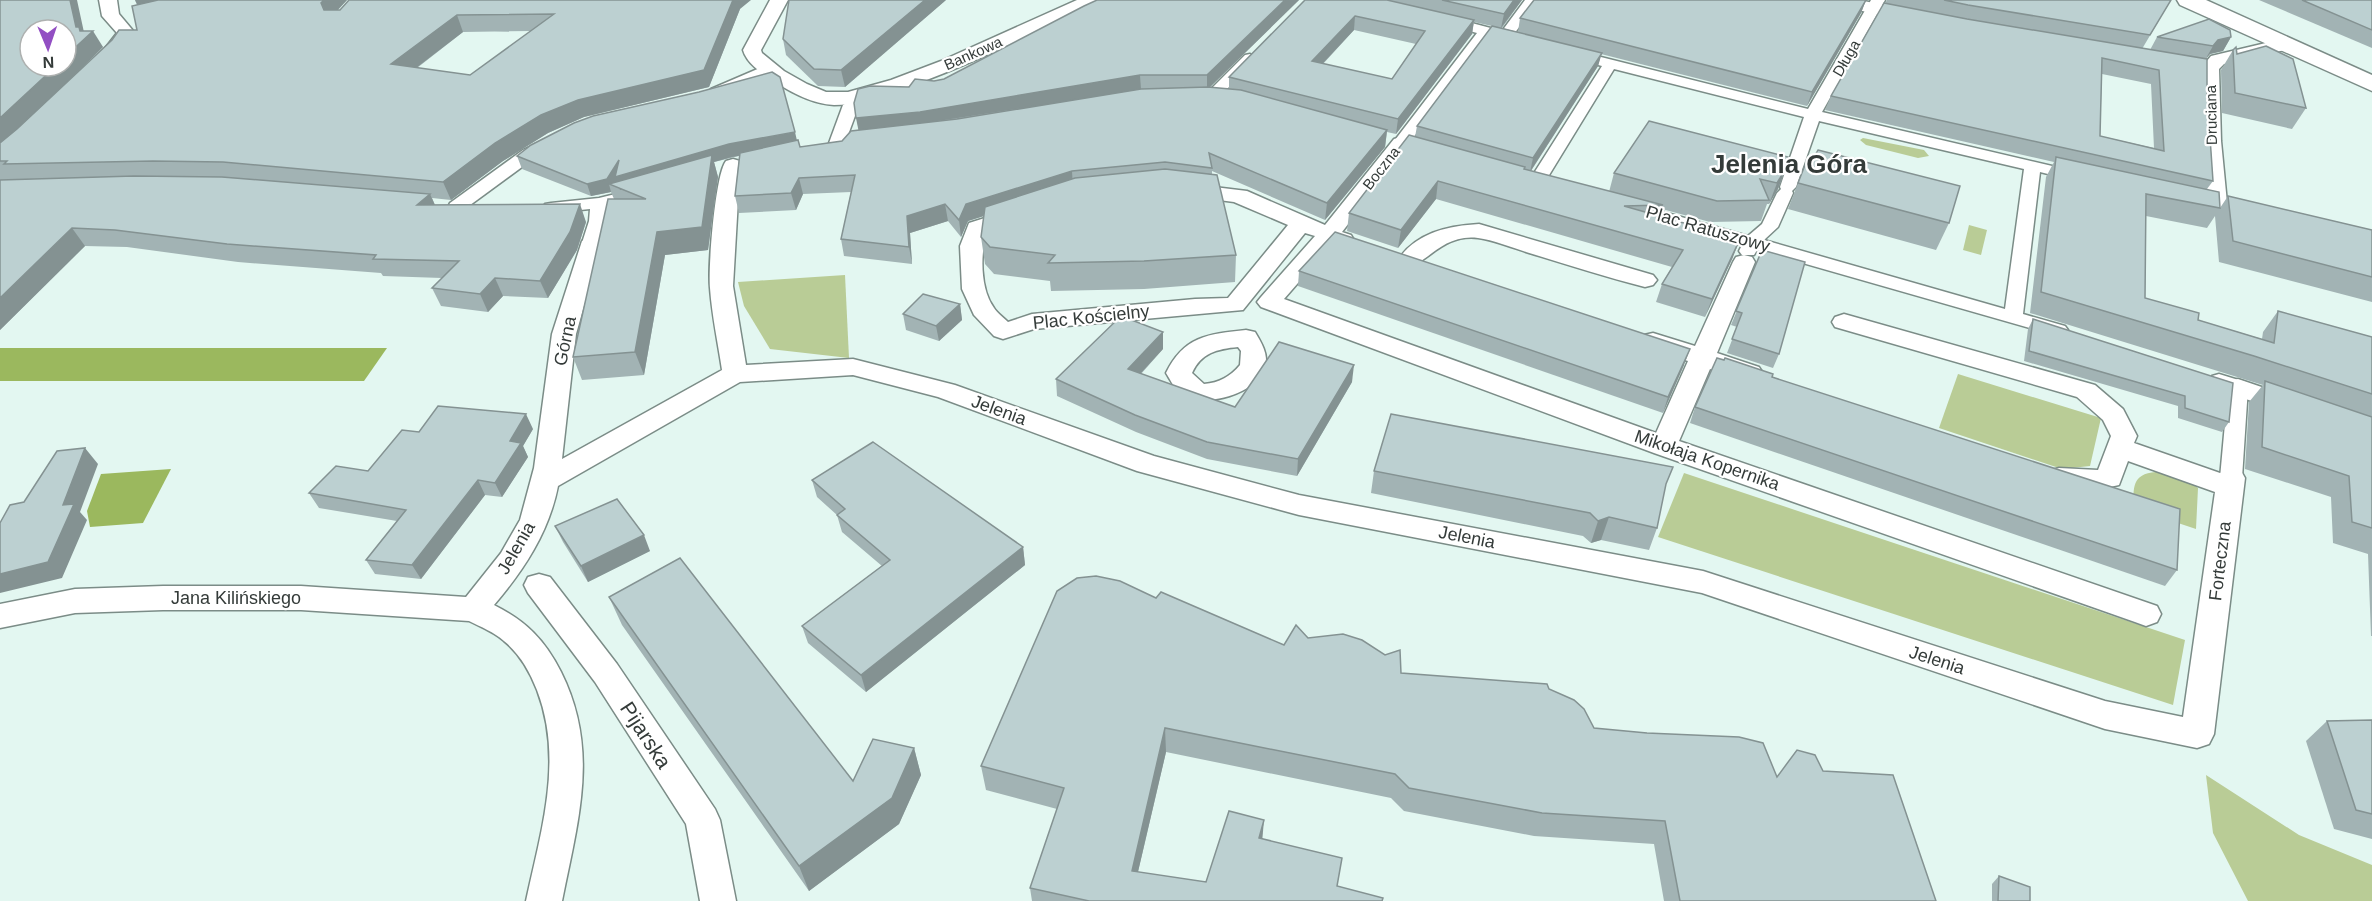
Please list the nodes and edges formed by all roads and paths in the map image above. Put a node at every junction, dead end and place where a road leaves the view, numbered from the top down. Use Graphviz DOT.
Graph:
graph roads {
  1 [pos="108,0"];
  2 [pos="778,0"];
  3 [pos="1092,0"];
  4 [pos="1532,0"];
  5 [pos="1833,0"];
  6 [pos="2188,0"];
  7 [pos="1876,4"];
  8 [pos="139,15"];
  9 [pos="1431,17"];
  10 [pos="1928,19"];
  11 [pos="117,20"];
  12 [pos="1486,30"];
  13 [pos="1504,36"];
  14 [pos="1534,44"];
  15 [pos="2287,44"];
  16 [pos="1260,48"];
  17 [pos="1557,50"];
  18 [pos="1610,64"];
  19 [pos="2188,64"];
  20 [pos="769,68"];
  21 [pos="2210,68"];
  22 [pos="88,76"];
  23 [pos="2372,84"];
  24 [pos="704,96"];
  25 [pos="1232,99"];
  26 [pos="851,101"];
  27 [pos="1813,115"];
  28 [pos="555,139"];
  29 [pos="859,141"];
  30 [pos="837,143"];
  31 [pos="1404,144"];
  32 [pos="817,147"];
  33 [pos="739,164"];
  34 [pos="2032,167"];
  35 [pos="711,172"];
  36 [pos="1518,175"];
  37 [pos="2091,179"];
  38 [pos="1537,181"];
  39 [pos="656,188"];
  40 [pos="1559,188"];
  41 [pos="599,203"];
  42 [pos="1616,203"];
  43 [pos="489,207"];
  44 [pos="532,208"];
  45 [pos="2261,217"];
  46 [pos="1301,223"];
  47 [pos="1328,235"];
  48 [pos="590,246"];
  49 [pos="1748,252"];
  50 [pos="1645,279"];
  51 [pos="1271,303"];
  52 [pos="2013,316"];
  53 [pos="1844,322"];
  54 [pos="1634,334"];
  55 [pos="2074,335"];
  56 [pos="1246,338"];
  57 [pos="1702,357"];
  58 [pos="735,374"];
  59 [pos="2207,377"];
  60 [pos="1769,379"];
  61 [pos="2238,387"];
  62 [pos="2318,415"];
  63 [pos="1664,446"];
  64 [pos="2120,448"];
  65 [pos="2036,471"];
  66 [pos="544,481"];
  67 [pos="2230,482"];
  68 [pos="539,585"];
  69 [pos="473,609"];
  70 [pos="2146,614"];
  71 [pos="0,616"];
  72 [pos="2197,734"];
  73 [pos="544,901"];
  74 [pos="718,901"];
  1 -- 11 [label="street"];
  2 -- 20 [label="street"];
  3 -- 26 [label="street, Bankowa"];
  4 -- 13 [label="street"];
  5 -- 7 [label="street"];
  6 -- 15 [label="street"];
  7 -- 10 [label="street"];
  7 -- 27 [label="street, Długa"];
  8 -- 11 [label="street"];
  9 -- 12 [label="street"];
  11 -- 22 [label="street"];
  12 -- 13 [label="street"];
  12 -- 31 [label="street, Boczna"];
  13 -- 14 [label="street"];
  15 -- 21 [label="street, Druciana"];
  15 -- 23 [label="street"];
  16 -- 25 [label="street"];
  17 -- 18 [label="street"];
  18 -- 27 [label="street"];
  18 -- 38 [label="street"];
  19 -- 21 [label="street"];
  20 -- 24 [label="street"];
  20 -- 26 [label="street, Bankowa"];
  21 -- 45 [label="street, Druciana"];
  26 -- 30 [label="street"];
  27 -- 34 [label="street"];
  27 -- 49 [label="street"];
  28 -- 43 [label="street"];
  29 -- 30 [label="street"];
  30 -- 32 [label="street"];
  31 -- 47 [label="street, Boczna"];
  33 -- 35 [label="street"];
  33 -- 58 [label="street"];
  34 -- 37 [label="street"];
  34 -- 52 [label="street"];
  36 -- 38 [label="street"];
  38 -- 40 [label="street"];
  39 -- 41 [label="street"];
  41 -- 44 [label="street"];
  41 -- 48 [label="street, Górna"];
  42 -- 49 [label="street, Plac Ratuszowy"];
  46 -- 46 [label="street, Plac Kościelny"];
  46 -- 47 [label="street, Plac Kościelny"];
  47 -- 50 [label="street, Plac Kościelny"];
  47 -- 51 [label="street, Boczna"];
  48 -- 66 [label="street, Górna"];
  49 -- 52 [label="street, Plac Ratuszowy"];
  49 -- 57 [label="street"];
  51 -- 56 [label="street, Boczna"];
  51 -- 63 [label="street, Mikołaja Kopernika"];
  52 -- 55 [label="street, Plac Ratuszowy"];
  53 -- 64 [label="street"];
  54 -- 57 [label="street"];
  57 -- 60 [label="street"];
  57 -- 63 [label="street"];
  58 -- 66 [label="street, Jelenia"];
  58 -- 72 [label="street, Jelenia"];
  59 -- 61 [label="street"];
  61 -- 62 [label="street"];
  61 -- 67 [label="street, Forteczna"];
  63 -- 70 [label="street, Mikołaja Kopernika"];
  64 -- 65 [label="street"];
  64 -- 67 [label="street"];
  66 -- 69 [label="street, Jelenia"];
  67 -- 72 [label="street, Forteczna"];
  68 -- 74 [label="street, Pijarska"];
  69 -- 71 [label="street, Jana Kilińskiego"];
  69 -- 73 [label="street"];
}
